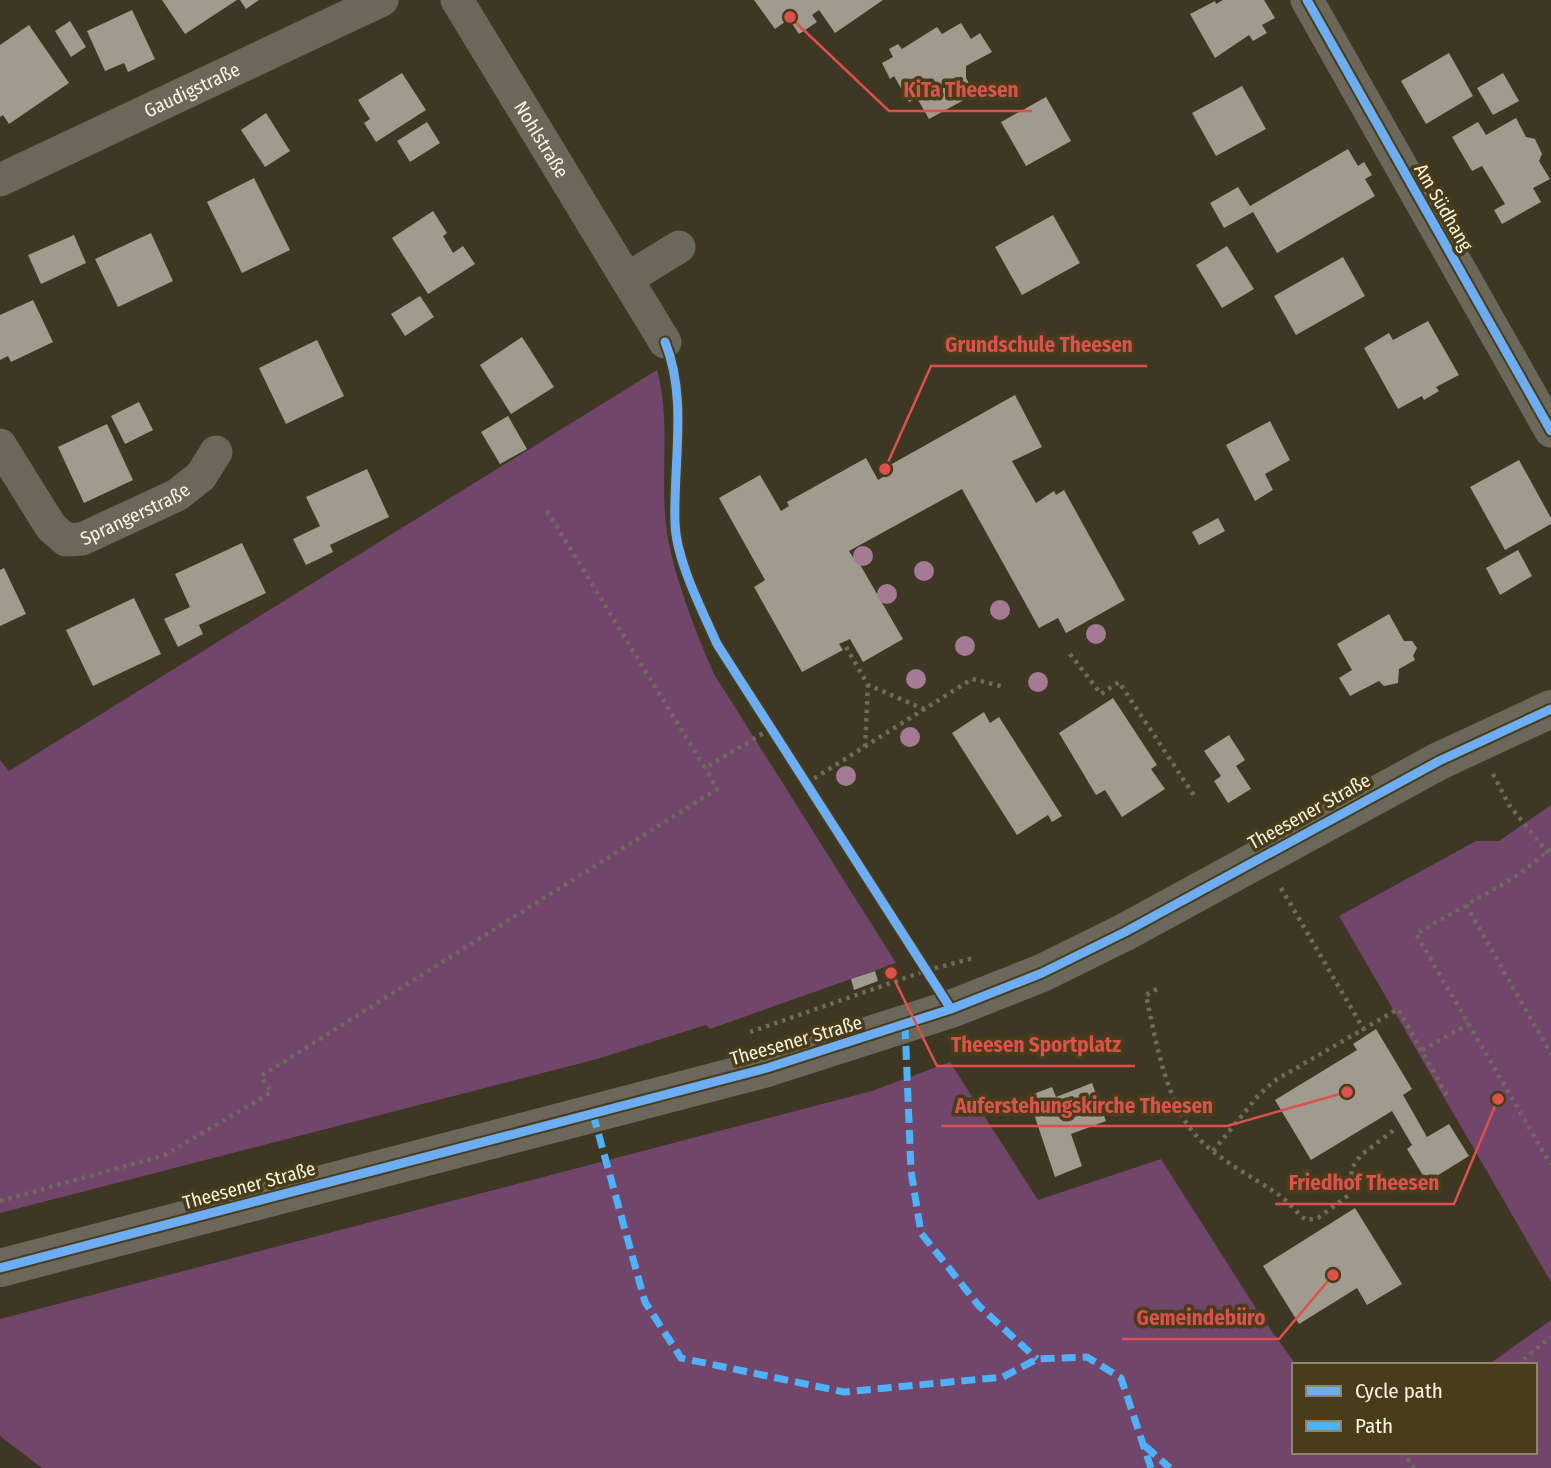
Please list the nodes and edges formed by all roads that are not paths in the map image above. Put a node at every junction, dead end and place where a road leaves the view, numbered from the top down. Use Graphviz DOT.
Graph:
graph roads {
  1 [pos="382,0"];
  2 [pos="457,0"];
  3 [pos="1307,0"];
  4 [pos="0,180"];
  5 [pos="678,247"];
  6 [pos="627,279"];
  7 [pos="665,342"];
  8 [pos="1548,420"];
  9 [pos="0,445"];
  10 [pos="216,452"];
  11 [pos="1551,709"];
  12 [pos="0,1268"];
  1 -- 4 [label="street, Gaudigstraße"];
  2 -- 6 [label="street, Nohlstraße"];
  3 -- 8 [label="street, Am Südhang"];
  5 -- 6 [label="street"];
  6 -- 7 [label="street, Nohlstraße"];
  9 -- 10 [label="street, Sprangerstraße"];
  11 -- 12 [label="street, Theesener Straße"];
}
